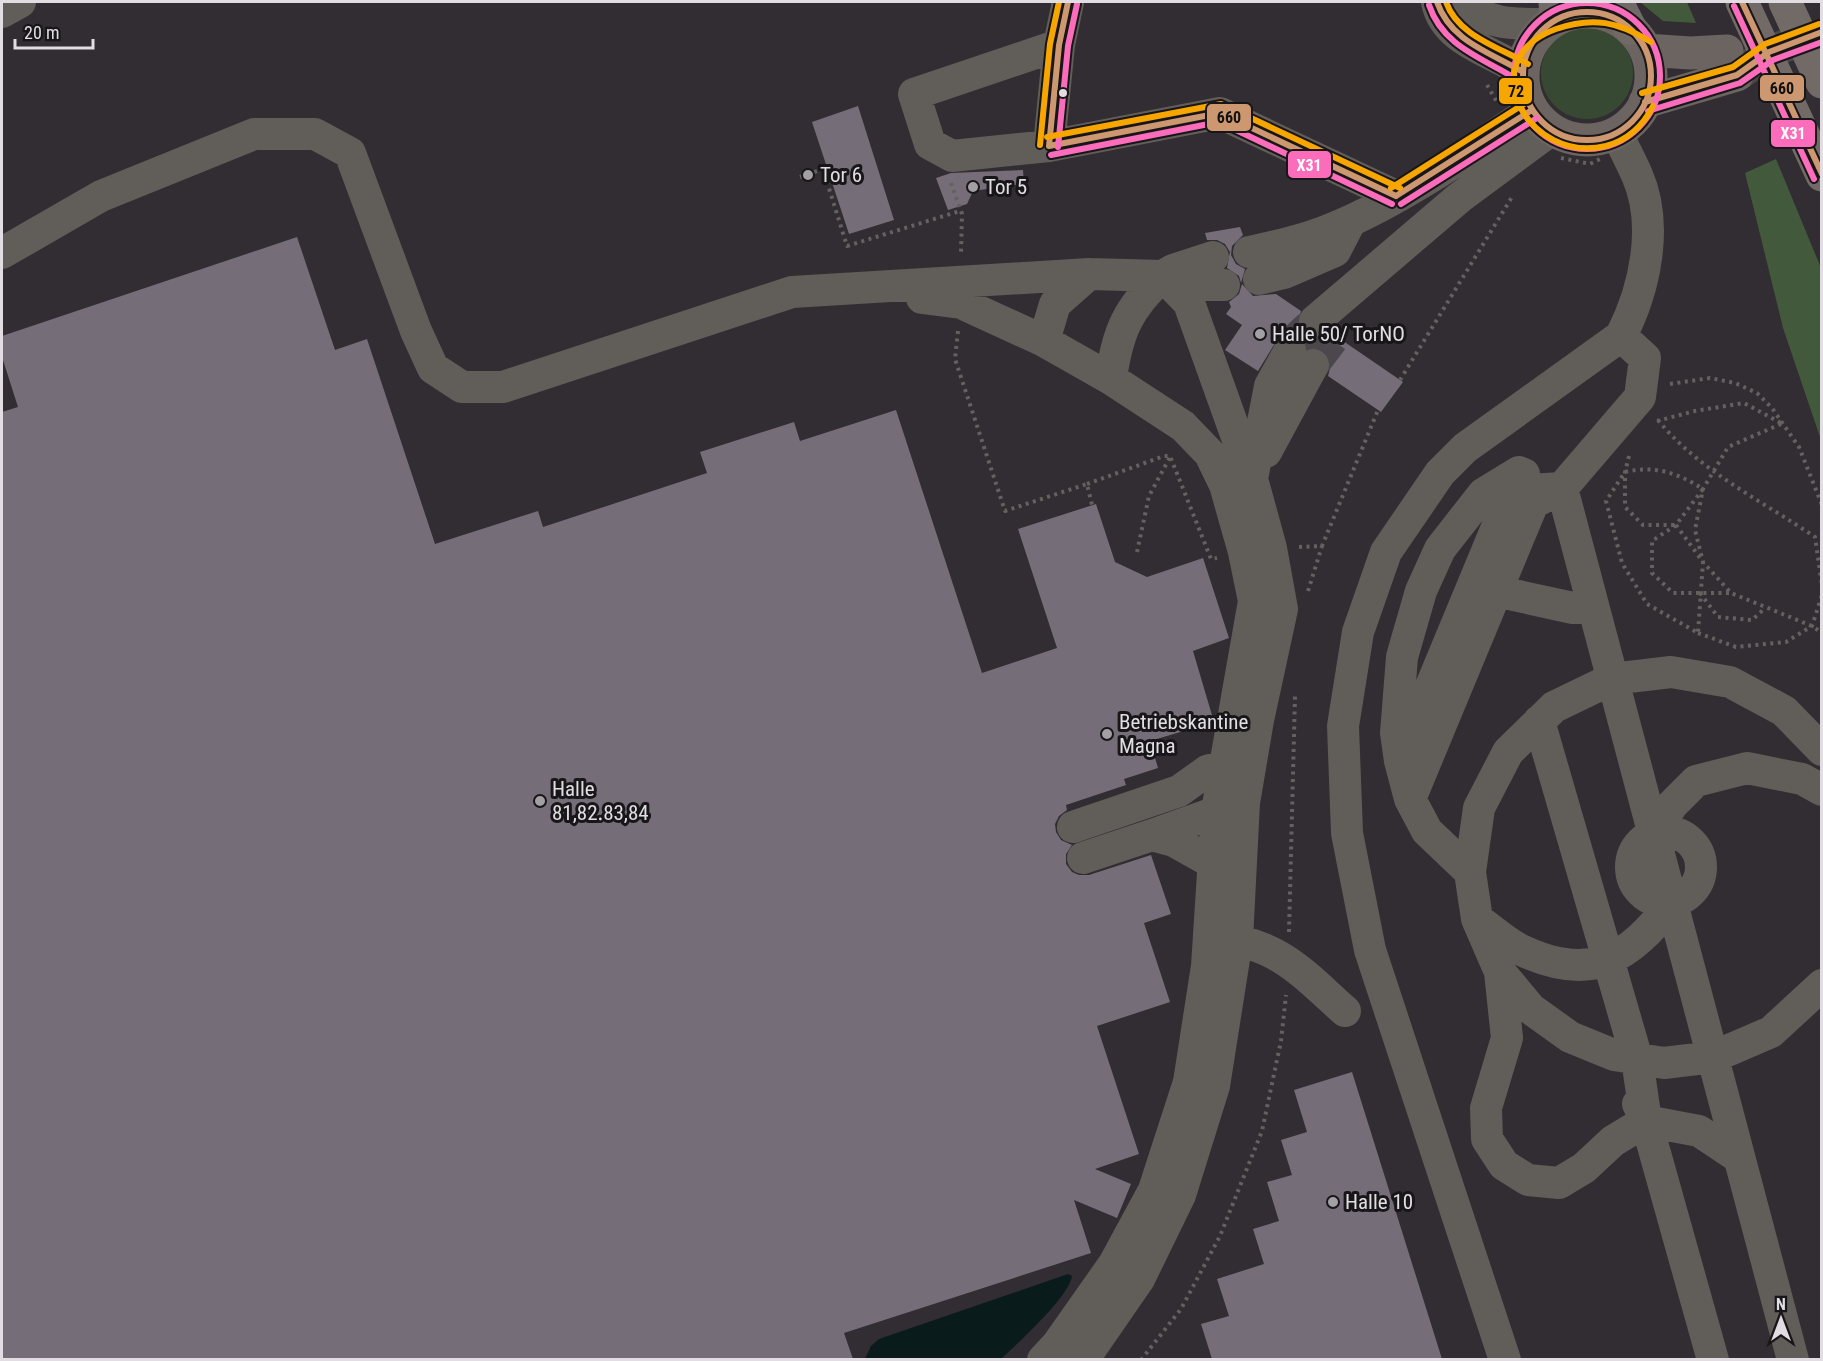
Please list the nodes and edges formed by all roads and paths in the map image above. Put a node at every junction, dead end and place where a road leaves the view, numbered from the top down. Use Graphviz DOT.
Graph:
graph roads {
  1 [pos="20,2"];
  2 [pos="1068,2"];
  3 [pos="1437,2"];
  4 [pos="1458,2"];
  5 [pos="1742,2"];
  6 [pos="1785,2"];
  7 [pos="2,12"];
  8 [pos="1553,14"];
  9 [pos="1631,26"];
  10 [pos="1059,45"];
  11 [pos="1523,72"];
  12 [pos="1821,82"];
  13 [pos="1645,102"];
  14 [pos="1541,120"];
  15 [pos="1617,133"];
  16 [pos="1050,146"];
  17 [pos="1821,175"];
  18 [pos="949,176"];
  19 [pos="800,177"];
  20 [pos="1518,186"];
  21 [pos="1396,196"];
  22 [pos="960,211"];
  23 [pos="2,253"];
  24 [pos="1254,265"];
  25 [pos="1218,271"];
  26 [pos="1089,274"];
  27 [pos="1163,276"];
  28 [pos="960,293"];
  29 [pos="1325,328"];
  30 [pos="1621,336"];
  31 [pos="1044,341"];
  32 [pos="1302,357"];
  33 [pos="1111,379"];
  34 [pos="1400,380"];
  35 [pos="1378,410"];
  36 [pos="1650,414"];
  37 [pos="1781,423"];
  38 [pos="1629,453"];
  39 [pos="1625,472"];
  40 [pos="1713,472"];
  41 [pos="1238,482"];
  42 [pos="1087,484"];
  43 [pos="1562,488"];
  44 [pos="1703,489"];
  45 [pos="1092,505"];
  46 [pos="1821,505"];
  47 [pos="1676,525"];
  48 [pos="1257,550"];
  49 [pos="1703,562"];
  50 [pos="1821,585"];
  51 [pos="1484,589"];
  52 [pos="1700,593"];
  53 [pos="1731,593"];
  54 [pos="1821,595"];
  55 [pos="1593,609"];
  56 [pos="1764,609"];
  57 [pos="1812,626"];
  58 [pos="1698,633"];
  59 [pos="1821,633"];
  60 [pos="1612,680"];
  61 [pos="1539,721"];
  62 [pos="1821,750"];
  63 [pos="1400,761"];
  64 [pos="1238,762"];
  65 [pos="1821,790"];
  66 [pos="1410,800"];
  67 [pos="1231,807"];
  68 [pos="1073,827"];
  69 [pos="1654,834"];
  70 [pos="1152,835"];
  71 [pos="1083,858"];
  72 [pos="1227,872"];
  73 [pos="1470,872"];
  74 [pos="1673,902"];
  75 [pos="1477,919"];
  76 [pos="1223,938"];
  77 [pos="1610,960"];
  78 [pos="1500,972"];
  79 [pos="1287,985"];
  80 [pos="1821,985"];
  81 [pos="1345,1011"];
  82 [pos="1625,1057"];
  83 [pos="1713,1057"];
  84 [pos="1646,1121"];
  85 [pos="1738,1157"];
  86 [pos="1043,1359"];
  87 [pos="1083,1359"];
  88 [pos="1140,1359"];
  89 [pos="1505,1359"];
  90 [pos="1713,1359"];
  91 [pos="1793,1359"];
  1 -- 7 [label="street"];
  2 -- 10 [label="street"];
  3 -- 11 [label="street"];
  4 -- 8 [label="street"];
  5 -- 17 [label="highway, bridge"];
  6 -- 12 [label="highway, bridge"];
  8 -- 9 [label="main road"];
  8 -- 11 [label="main road"];
  9 -- 13 [label="main road"];
  9 -- 13 [label="main road"];
  10 -- 16 [label="street"];
  10 -- 16 [label="street"];
  11 -- 14 [label="main road"];
  13 -- 15 [label="main road"];
  14 -- 15 [label="main road"];
  14 -- 21 [label="street"];
  14 -- 29 [label="street"];
  15 -- 30 [label="street"];
  16 -- 21 [label="street"];
  18 -- 22 [label="path"];
  19 -- 22 [label="path"];
  20 -- 34 [label="path"];
  21 -- 24 [label="street"];
  22 -- 28 [label="path"];
  23 -- 28 [label="street"];
  25 -- 27 [label="street"];
  26 -- 27 [label="street"];
  26 -- 28 [label="street"];
  26 -- 31 [label="street"];
  27 -- 33 [label="street"];
  27 -- 41 [label="street"];
  28 -- 31 [label="street"];
  28 -- 42 [label="path"];
  30 -- 36 [label="street"];
  30 -- 89 [label="street"];
  31 -- 33 [label="street"];
  32 -- 41 [label="street"];
  33 -- 41 [label="street"];
  35 -- 48 [label="path"];
  36 -- 37 [label="path"];
  36 -- 37 [label="path"];
  36 -- 40 [label="path"];
  36 -- 43 [label="street"];
  37 -- 40 [label="path"];
  37 -- 46 [label="path"];
  38 -- 39 [label="path"];
  39 -- 44 [label="path"];
  39 -- 47 [label="path"];
  39 -- 58 [label="path"];
  40 -- 44 [label="path"];
  40 -- 50 [label="path"];
  41 -- 48 [label="street"];
  42 -- 45 [label="path"];
  42 -- 48 [label="path"];
  43 -- 51 [label="street"];
  43 -- 55 [label="street"];
  43 -- 63 [label="street"];
  44 -- 47 [label="path"];
  44 -- 49 [label="path"];
  47 -- 49 [label="path"];
  47 -- 52 [label="path"];
  48 -- 64 [label="street"];
  49 -- 52 [label="path"];
  49 -- 53 [label="path"];
  51 -- 55 [label="street"];
  51 -- 63 [label="street"];
  51 -- 66 [label="street"];
  52 -- 53 [label="path"];
  52 -- 56 [label="path"];
  52 -- 58 [label="path"];
  53 -- 56 [label="path"];
  54 -- 57 [label="path"];
  55 -- 60 [label="street"];
  56 -- 57 [label="path"];
  57 -- 58 [label="path"];
  57 -- 59 [label="path"];
  60 -- 61 [label="street"];
  60 -- 62 [label="street"];
  60 -- 69 [label="street"];
  61 -- 73 [label="street"];
  61 -- 77 [label="street"];
  63 -- 66 [label="street"];
  64 -- 67 [label="street"];
  64 -- 68 [label="street"];
  65 -- 69 [label="street"];
  66 -- 73 [label="street"];
  67 -- 70 [label="street"];
  67 -- 72 [label="street"];
  69 -- 74 [label="street"];
  69 -- 74 [label="street"];
  70 -- 71 [label="street"];
  70 -- 72 [label="street"];
  72 -- 76 [label="street"];
  73 -- 75 [label="street"];
  74 -- 77 [label="street"];
  74 -- 83 [label="street"];
  75 -- 77 [label="street"];
  75 -- 78 [label="street"];
  76 -- 81 [label="street"];
  76 -- 86 [label="street"];
  76 -- 87 [label="street"];
  77 -- 82 [label="street"];
  78 -- 82 [label="street"];
  78 -- 84 [label="street"];
  79 -- 88 [label="path"];
  80 -- 83 [label="street"];
  82 -- 83 [label="street"];
  82 -- 84 [label="street"];
  83 -- 85 [label="street"];
  84 -- 85 [label="street"];
  84 -- 90 [label="street"];
  85 -- 91 [label="street"];
}
